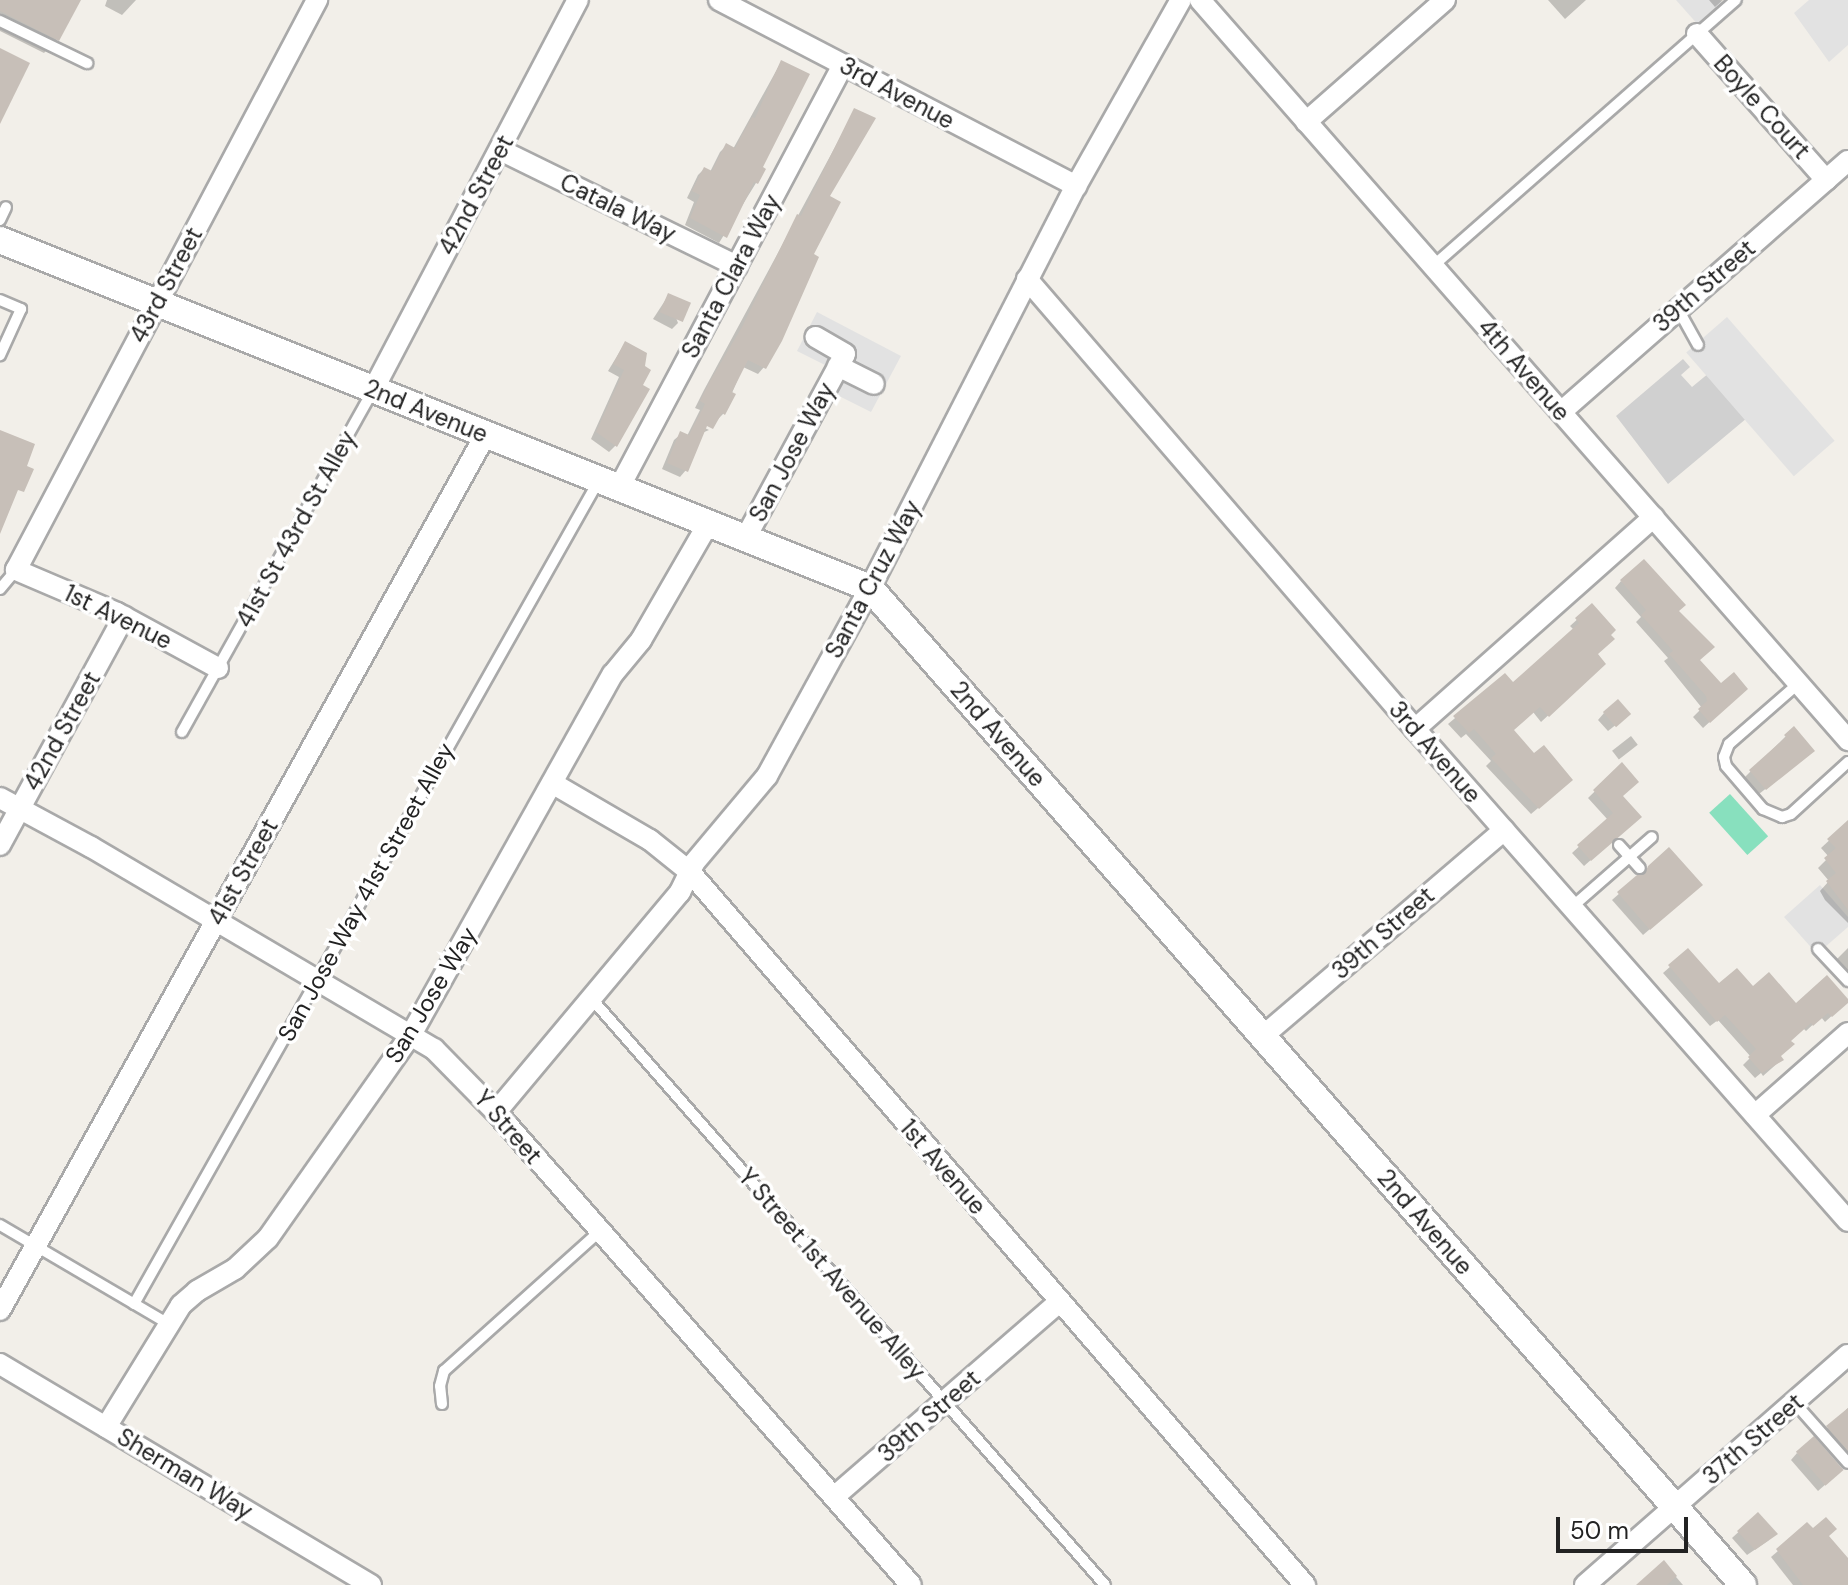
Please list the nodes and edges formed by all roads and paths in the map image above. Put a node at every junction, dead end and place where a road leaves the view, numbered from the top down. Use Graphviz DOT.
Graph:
graph roads {
  1 [pos="317,0"];
  2 [pos="578,0"];
  3 [pos="719,0"];
  4 [pos="1181,0"];
  5 [pos="1200,0"];
  6 [pos="1445,0"];
  7 [pos="1736,0"];
  8 [pos="0,21"];
  9 [pos="1703,25"];
  10 [pos="87,63"];
  11 [pos="843,65"];
  12 [pos="1306,122"];
  13 [pos="500,150"];
  14 [pos="1848,161"];
  15 [pos="1826,180"];
  16 [pos="1076,186"];
  17 [pos="6,207"];
  18 [pos="0,220"];
  19 [pos="0,240"];
  20 [pos="737,266"];
  21 [pos="1433,266"];
  22 [pos="1027,279"];
  23 [pos="0,300"];
  24 [pos="157,303"];
  25 [pos="1678,309"];
  26 [pos="815,337"];
  27 [pos="1698,345"];
  28 [pos="0,355"];
  29 [pos="838,366"];
  30 [pos="874,384"];
  31 [pos="373,390"];
  32 [pos="1561,412"];
  33 [pos="486,434"];
  34 [pos="609,484"];
  35 [pos="1654,517"];
  36 [pos="708,524"];
  37 [pos="745,539"];
  38 [pos="16,570"];
  39 [pos="870,588"];
  40 [pos="0,589"];
  41 [pos="124,617"];
  42 [pos="218,668"];
  43 [pos="1799,683"];
  44 [pos="1415,729"];
  45 [pos="182,732"];
  46 [pos="1848,740"];
  47 [pos="1848,762"];
  48 [pos="552,783"];
  49 [pos="0,798"];
  50 [pos="20,808"];
  51 [pos="1504,830"];
  52 [pos="1652,837"];
  53 [pos="0,845"];
  54 [pos="1619,845"];
  55 [pos="1630,857"];
  56 [pos="1640,868"];
  57 [pos="690,872"];
  58 [pos="1572,907"];
  59 [pos="217,919"];
  60 [pos="1818,949"];
  61 [pos="317,978"];
  62 [pos="1848,981"];
  63 [pos="591,998"];
  64 [pos="412,1033"];
  65 [pos="1848,1033"];
  66 [pos="1263,1036"];
  67 [pos="496,1112"];
  68 [pos="1755,1115"];
  69 [pos="1848,1221"];
  70 [pos="0,1225"];
  71 [pos="600,1231"];
  72 [pos="35,1246"];
  73 [pos="1059,1302"];
  74 [pos="134,1304"];
  75 [pos="0,1310"];
  76 [pos="167,1323"];
  77 [pos="1848,1355"];
  78 [pos="0,1364"];
  79 [pos="945,1402"];
  80 [pos="1794,1402"];
  81 [pos="442,1404"];
  82 [pos="106,1427"];
  83 [pos="1848,1463"];
  84 [pos="834,1497"];
  85 [pos="1674,1507"];
  86 [pos="371,1585"];
  87 [pos="911,1585"];
  88 [pos="1105,1585"];
  89 [pos="1305,1585"];
  90 [pos="1585,1585"];
  91 [pos="1743,1585"];
  1 -- 24 [label="street, 43rd Street"];
  2 -- 13 [label="street, 42nd Street"];
  3 -- 11 [label="street, 3rd Avenue"];
  4 -- 16 [label="street, Santa Cruz Way"];
  5 -- 12 [label="street, 4th Avenue"];
  6 -- 12 [label="street"];
  7 -- 9 [label="lane"];
  8 -- 10 [label="lane"];
  9 -- 15 [label="street, Boyle Court"];
  9 -- 21 [label="lane"];
  11 -- 16 [label="street, 3rd Avenue"];
  11 -- 20 [label="street, Santa Clara Way"];
  12 -- 21 [label="street, 4th Avenue"];
  13 -- 20 [label="street, Catala Way"];
  13 -- 31 [label="street, 42nd Street"];
  14 -- 15 [label="street, 39th Street"];
  15 -- 25 [label="street, 39th Street"];
  16 -- 22 [label="street, Santa Cruz Way"];
  17 -- 18 [label="lane"];
  19 -- 24 [label="street, 2nd Avenue"];
  20 -- 34 [label="street, Santa Clara Way"];
  21 -- 32 [label="street, 4th Avenue"];
  22 -- 39 [label="street, Santa Cruz Way"];
  22 -- 44 [label="street, 3rd Avenue"];
  23 -- 28 [label="lane"];
  24 -- 31 [label="street, 2nd Avenue"];
  24 -- 38 [label="street, 43rd Street"];
  25 -- 27 [label="lane"];
  25 -- 32 [label="street, 39th Street"];
  26 -- 29 [label="street, San Jose Way"];
  29 -- 30 [label="street, San Jose Way"];
  29 -- 37 [label="street, San Jose Way"];
  31 -- 33 [label="street, 2nd Avenue"];
  31 -- 42 [label="lane, 41st St 43rd St Alley"];
  32 -- 35 [label="street, 4th Avenue"];
  33 -- 34 [label="street, 2nd Avenue"];
  33 -- 59 [label="street, 41st Street"];
  34 -- 36 [label="street, 2nd Avenue"];
  34 -- 61 [label="lane, San Jose Way 41st Street Alley"];
  35 -- 43 [label="street, 4th Avenue"];
  35 -- 44 [label="street"];
  36 -- 37 [label="street, 2nd Avenue"];
  36 -- 48 [label="street, San Jose Way"];
  37 -- 39 [label="street, 2nd Avenue"];
  38 -- 40 [label="lane"];
  38 -- 41 [label="street, 1st Avenue"];
  39 -- 57 [label="street, Santa Cruz Way"];
  39 -- 66 [label="street, 2nd Avenue"];
  41 -- 42 [label="street, 1st Avenue"];
  41 -- 50 [label="street, 42nd Street"];
  42 -- 45 [label="lane, 41st St 43rd St Alley"];
  43 -- 46 [label="street, 4th Avenue"];
  43 -- 47 [label="lane"];
  44 -- 51 [label="street, 3rd Avenue"];
  48 -- 57 [label="street, 1st Avenue"];
  48 -- 64 [label="street, San Jose Way"];
  49 -- 50 [label="street, Y Street"];
  50 -- 53 [label="street, 42nd Street"];
  50 -- 59 [label="street, Y Street"];
  51 -- 58 [label="street, 3rd Avenue"];
  51 -- 66 [label="street, 39th Street"];
  52 -- 55 [label="lane"];
  54 -- 55 [label="lane"];
  55 -- 56 [label="lane"];
  55 -- 58 [label="lane"];
  57 -- 63 [label="street, Santa Cruz Way"];
  57 -- 73 [label="street, 1st Avenue"];
  58 -- 68 [label="street, 3rd Avenue"];
  59 -- 61 [label="street, Y Street"];
  59 -- 72 [label="street, 41st Street"];
  60 -- 62 [label="lane"];
  61 -- 64 [label="street, Y Street"];
  61 -- 74 [label="lane, San Jose Way 41st Street Alley"];
  63 -- 67 [label="street, Santa Cruz Way"];
  63 -- 79 [label="lane, Y Street 1st Avenue Alley"];
  64 -- 67 [label="street, Y Street"];
  64 -- 76 [label="street, San Jose Way"];
  65 -- 68 [label="street"];
  66 -- 85 [label="street, 2nd Avenue"];
  67 -- 71 [label="street, Y Street"];
  68 -- 69 [label="street, 3rd Avenue"];
  70 -- 72 [label="lane"];
  71 -- 81 [label="lane"];
  71 -- 84 [label="street, Y Street"];
  72 -- 74 [label="lane"];
  72 -- 75 [label="street, 41st Street"];
  73 -- 79 [label="street, 39th Street"];
  73 -- 89 [label="street, 1st Avenue"];
  74 -- 76 [label="lane"];
  76 -- 82 [label="street, San Jose Way"];
  77 -- 80 [label="street, 37th Street"];
  78 -- 82 [label="street, Sherman Way"];
  79 -- 84 [label="street, 39th Street"];
  79 -- 88 [label="lane, Y Street 1st Avenue Alley"];
  80 -- 83 [label="lane"];
  80 -- 85 [label="street, 37th Street"];
  82 -- 86 [label="street, Sherman Way"];
  84 -- 87 [label="street, Y Street"];
  85 -- 90 [label="street, 37th Street"];
  85 -- 91 [label="street, 2nd Avenue"];
}
